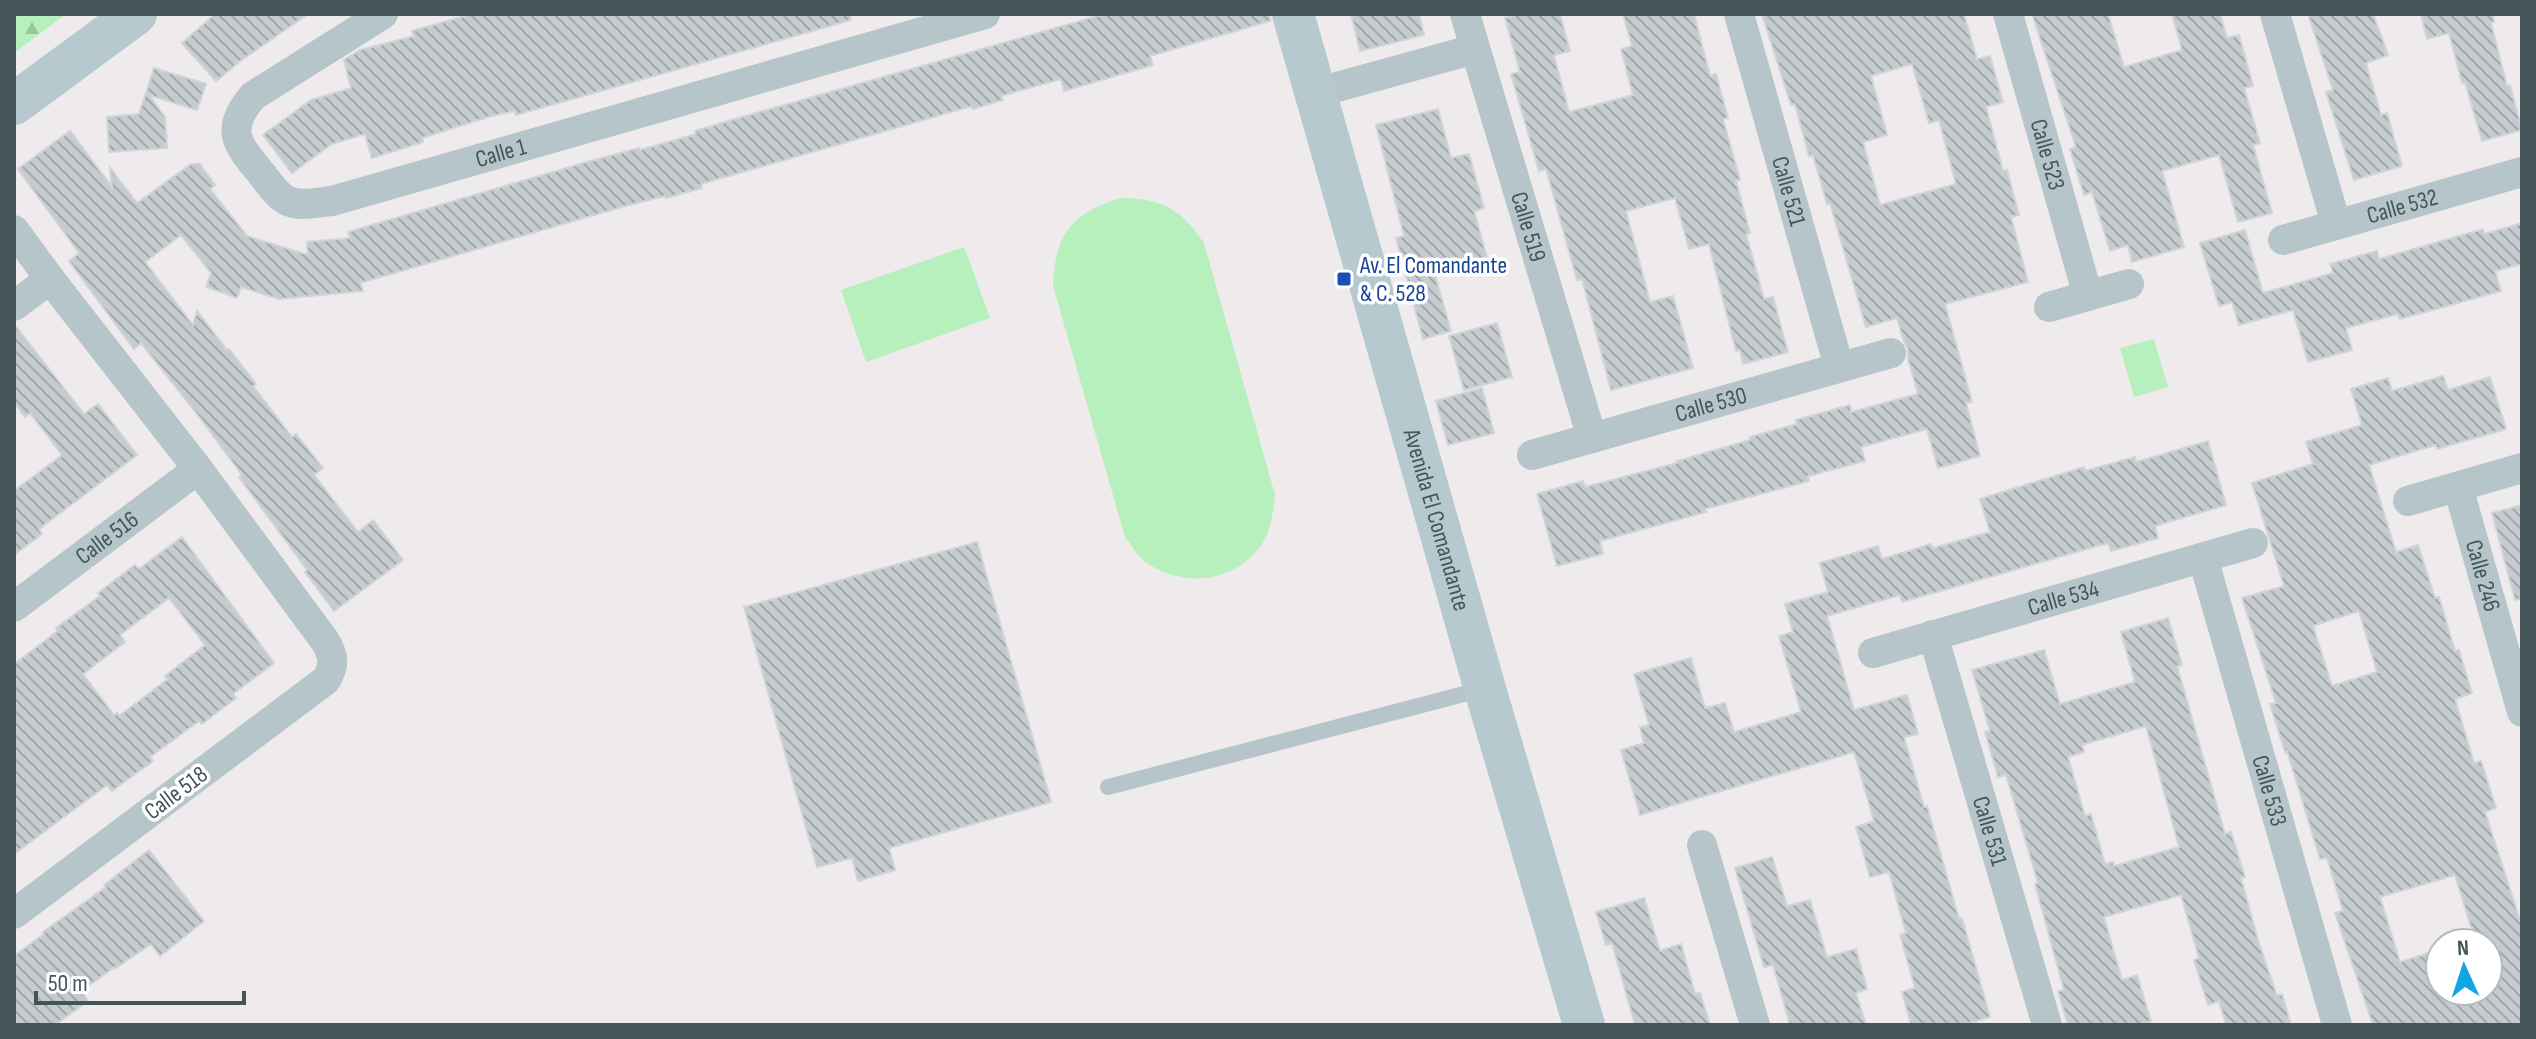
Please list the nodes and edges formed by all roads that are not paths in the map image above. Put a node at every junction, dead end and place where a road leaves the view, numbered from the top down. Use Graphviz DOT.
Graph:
graph roads {
  1 [pos="136,14"];
  2 [pos="383,14"];
  3 [pos="985,14"];
  4 [pos="1293,14"];
  5 [pos="1465,14"];
  6 [pos="1739,14"];
  7 [pos="2008,14"];
  8 [pos="2275,14"];
  9 [pos="1475,49"];
  10 [pos="1315,93"];
  11 [pos="14,104"];
  12 [pos="2522,172"];
  13 [pos="2336,224"];
  14 [pos="14,230"];
  15 [pos="2283,240"];
  16 [pos="50,279"];
  17 [pos="2129,284"];
  18 [pos="2088,296"];
  19 [pos="14,306"];
  20 [pos="2049,307"];
  21 [pos="1891,353"];
  22 [pos="1839,367"];
  23 [pos="1592,438"];
  24 [pos="1532,455"];
  25 [pos="2522,468"];
  26 [pos="198,469"];
  27 [pos="2458,487"];
  28 [pos="2408,501"];
  29 [pos="2253,543"];
  30 [pos="2203,558"];
  31 [pos="14,607"];
  32 [pos="1933,635"];
  33 [pos="1873,653"];
  34 [pos="1485,689"];
  35 [pos="2522,712"];
  36 [pos="1108,787"];
  37 [pos="1702,845"];
  38 [pos="14,914"];
  39 [pos="1584,1025"];
  40 [pos="1755,1025"];
  41 [pos="2047,1025"];
  42 [pos="2337,1025"];
  1 -- 11 [label="street"];
  2 -- 3 [label="street, Calle 1"];
  4 -- 10 [label="street, Avenida El Comandante"];
  5 -- 9 [label="street, Calle 519"];
  6 -- 22 [label="street, Calle 521"];
  7 -- 18 [label="street, Calle 523"];
  8 -- 13 [label="street"];
  9 -- 10 [label="street"];
  9 -- 23 [label="street, Calle 519"];
  10 -- 34 [label="street, Avenida El Comandante"];
  12 -- 13 [label="street, Calle 532"];
  13 -- 15 [label="street, Calle 532"];
  14 -- 16 [label="street"];
  16 -- 19 [label="street"];
  16 -- 26 [label="street"];
  17 -- 18 [label="street"];
  18 -- 20 [label="street"];
  21 -- 22 [label="street, Calle 530"];
  22 -- 23 [label="street, Calle 530"];
  23 -- 24 [label="street, Calle 530"];
  25 -- 27 [label="street"];
  26 -- 31 [label="street, Calle 516"];
  26 -- 38 [label="street, Calle 518"];
  27 -- 28 [label="street"];
  27 -- 35 [label="street, Calle 246"];
  29 -- 30 [label="street, Calle 534"];
  30 -- 32 [label="street, Calle 534"];
  30 -- 42 [label="street, Calle 533"];
  32 -- 33 [label="street, Calle 534"];
  32 -- 41 [label="street, Calle 531"];
  34 -- 36 [label="lane"];
  34 -- 39 [label="street, Avenida El Comandante"];
  37 -- 40 [label="street"];
}
